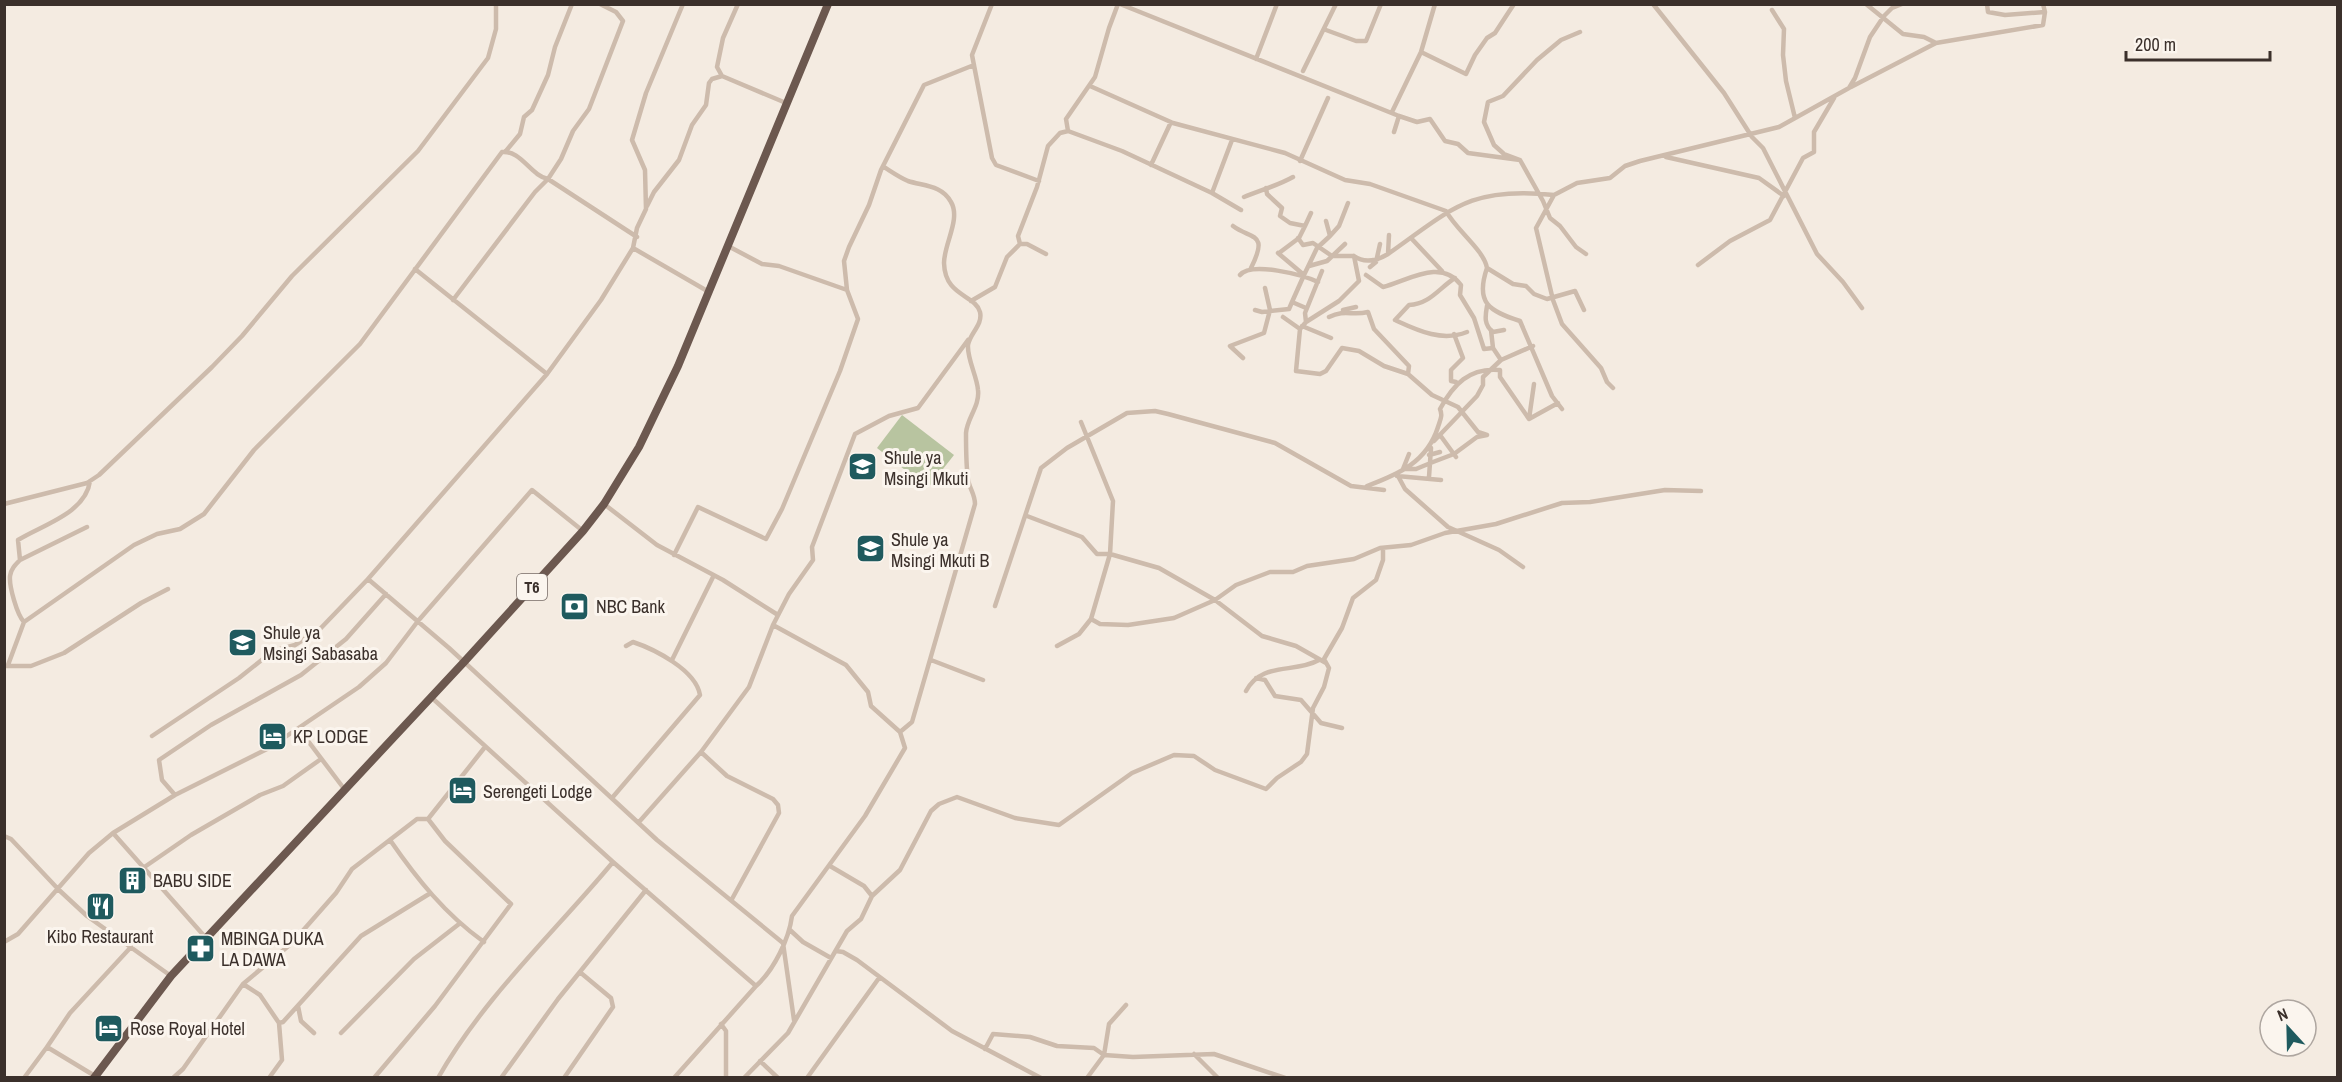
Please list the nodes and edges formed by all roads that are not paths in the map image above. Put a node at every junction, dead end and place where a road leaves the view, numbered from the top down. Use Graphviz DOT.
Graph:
graph roads {
  1 [pos="496,4"];
  2 [pos="572,4"];
  3 [pos="600,4"];
  4 [pos="683,4"];
  5 [pos="738,4"];
  6 [pos="828,4"];
  7 [pos="992,4"];
  8 [pos="1119,4"];
  9 [pos="1277,4"];
  10 [pos="1336,4"];
  11 [pos="1381,4"];
  12 [pos="1435,4"];
  13 [pos="1514,4"];
  14 [pos="1653,4"];
  15 [pos="1866,4"];
  16 [pos="1902,4"];
  17 [pos="1987,4"];
  18 [pos="2043,4"];
  19 [pos="1773,10"];
  20 [pos="2045,12"];
  21 [pos="1884,16"];
  22 [pos="1326,30"];
  23 [pos="1581,32"];
  24 [pos="1936,43"];
  25 [pos="1421,52"];
  26 [pos="1256,58"];
  27 [pos="974,65"];
  28 [pos="1303,71"];
  29 [pos="722,76"];
  30 [pos="1090,86"];
  31 [pos="1849,88"];
  32 [pos="1836,95"];
  33 [pos="1328,98"];
  34 [pos="786,103"];
  35 [pos="1392,112"];
  36 [pos="1399,116"];
  37 [pos="1796,118"];
  38 [pos="1171,122"];
  39 [pos="1068,131"];
  40 [pos="1394,132"];
  41 [pos="1749,133"];
  42 [pos="1232,140"];
  43 [pos="506,151"];
  44 [pos="1663,156"];
  45 [pos="1520,160"];
  46 [pos="1300,161"];
  47 [pos="1151,165"];
  48 [pos="884,166"];
  49 [pos="1293,177"];
  50 [pos="548,179"];
  51 [pos="1039,181"];
  52 [pos="1266,188"];
  53 [pos="1212,193"];
  54 [pos="1538,193"];
  55 [pos="1554,195"];
  56 [pos="1785,195"];
  57 [pos="1244,198"];
  58 [pos="1348,202"];
  59 [pos="1545,207"];
  60 [pos="646,208"];
  61 [pos="1241,210"];
  62 [pos="1446,211"];
  63 [pos="1311,213"];
  64 [pos="1326,221"];
  65 [pos="1233,226"];
  66 [pos="1305,226"];
  67 [pos="1389,235"];
  68 [pos="1330,236"];
  69 [pos="637,237"];
  70 [pos="1298,238"];
  71 [pos="1411,238"];
  72 [pos="1020,244"];
  73 [pos="1345,244"];
  74 [pos="1380,244"];
  75 [pos="728,246"];
  76 [pos="633,248"];
  77 [pos="1317,248"];
  78 [pos="1046,254"];
  79 [pos="1388,254"];
  80 [pos="1586,254"];
  81 [pos="1332,256"];
  82 [pos="1354,256"];
  83 [pos="1375,259"];
  84 [pos="1698,265"];
  85 [pos="1309,266"];
  86 [pos="1371,267"];
  87 [pos="1251,268"];
  88 [pos="1487,268"];
  89 [pos="415,269"];
  90 [pos="1322,270"];
  91 [pos="1442,271"];
  92 [pos="1240,275"];
  93 [pos="1304,275"];
  94 [pos="1366,275"];
  95 [pos="1455,278"];
  96 [pos="1318,282"];
  97 [pos="1265,288"];
  98 [pos="847,291"];
  99 [pos="709,292"];
  100 [pos="453,300"];
  101 [pos="1553,300"];
  102 [pos="971,301"];
  103 [pos="1292,302"];
  104 [pos="1487,306"];
  105 [pos="1356,307"];
  106 [pos="1306,308"];
  107 [pos="1862,308"];
  108 [pos="1255,310"];
  109 [pos="1270,310"];
  110 [pos="1584,310"];
  111 [pos="1341,311"];
  112 [pos="1283,317"];
  113 [pos="1329,317"];
  114 [pos="1303,326"];
  115 [pos="1491,330"];
  116 [pos="1504,330"];
  117 [pos="1467,332"];
  118 [pos="972,334"];
  119 [pos="1454,334"];
  120 [pos="1331,338"];
  121 [pos="1533,346"];
  122 [pos="1493,348"];
  123 [pos="1243,358"];
  124 [pos="1501,360"];
  125 [pos="1491,369"];
  126 [pos="547,374"];
  127 [pos="1408,374"];
  128 [pos="1456,382"];
  129 [pos="1534,384"];
  130 [pos="1613,388"];
  131 [pos="1444,402"];
  132 [pos="1558,404"];
  133 [pos="1562,409"];
  134 [pos="1461,411"];
  135 [pos="1529,419"];
  136 [pos="1081,422"];
  137 [pos="1439,433"];
  138 [pos="1087,436"];
  139 [pos="1432,443"];
  140 [pos="1440,452"];
  141 [pos="1409,453"];
  142 [pos="1423,455"];
  143 [pos="1431,455"];
  144 [pos="1455,455"];
  145 [pos="1430,464"];
  146 [pos="1403,469"];
  147 [pos="1398,476"];
  148 [pos="1391,477"];
  149 [pos="1429,477"];
  150 [pos="1441,480"];
  151 [pos="90,481"];
  152 [pos="1365,487"];
  153 [pos="1384,490"];
  154 [pos="1701,491"];
  155 [pos="4,504"];
  156 [pos="604,504"];
  157 [pos="1027,516"];
  158 [pos="87,527"];
  159 [pos="583,531"];
  160 [pos="1454,532"];
  161 [pos="1383,548"];
  162 [pos="1110,554"];
  163 [pos="674,555"];
  164 [pos="20,560"];
  165 [pos="1523,567"];
  166 [pos="713,577"];
  167 [pos="368,579"];
  168 [pos="168,589"];
  169 [pos="386,594"];
  170 [pos="1215,600"];
  171 [pos="995,606"];
  172 [pos="778,615"];
  173 [pos="1091,619"];
  174 [pos="418,621"];
  175 [pos="24,622"];
  176 [pos="773,625"];
  177 [pos="626,646"];
  178 [pos="1057,646"];
  179 [pos="672,660"];
  180 [pos="931,660"];
  181 [pos="1319,660"];
  182 [pos="464,662"];
  183 [pos="1326,663"];
  184 [pos="6,665"];
  185 [pos="1256,678"];
  186 [pos="983,680"];
  187 [pos="1246,691"];
  188 [pos="430,697"];
  189 [pos="1312,713"];
  190 [pos="1342,728"];
  191 [pos="299,729"];
  192 [pos="900,732"];
  193 [pos="152,736"];
  194 [pos="485,747"];
  195 [pos="701,752"];
  196 [pos="321,759"];
  197 [pos="345,790"];
  198 [pos="175,795"];
  199 [pos="612,798"];
  200 [pos="428,819"];
  201 [pos="639,822"];
  202 [pos="113,833"];
  203 [pos="5,835"];
  204 [pos="390,840"];
  205 [pos="613,862"];
  206 [pos="830,866"];
  207 [pos="143,868"];
  208 [pos="59,890"];
  209 [pos="646,890"];
  210 [pos="429,894"];
  211 [pos="872,896"];
  212 [pos="732,899"];
  213 [pos="459,924"];
  214 [pos="790,930"];
  215 [pos="206,938"];
  216 [pos="4,942"];
  217 [pos="484,942"];
  218 [pos="783,943"];
  219 [pos="131,947"];
  220 [pos="836,951"];
  221 [pos="831,958"];
  222 [pos="581,973"];
  223 [pos="171,976"];
  224 [pos="879,978"];
  225 [pos="243,984"];
  226 [pos="756,986"];
  227 [pos="1126,1005"];
  228 [pos="298,1006"];
  229 [pos="794,1020"];
  230 [pos="279,1023"];
  231 [pos="721,1024"];
  232 [pos="314,1033"];
  233 [pos="341,1033"];
  234 [pos="47,1047"];
  235 [pos="985,1049"];
  236 [pos="1194,1054"];
  237 [pos="1104,1055"];
  238 [pos="760,1061"];
  239 [pos="24,1077"];
  240 [pos="95,1077"];
  241 [pos="173,1077"];
  242 [pos="269,1077"];
  243 [pos="374,1077"];
  244 [pos="438,1077"];
  245 [pos="501,1077"];
  246 [pos="564,1077"];
  247 [pos="674,1077"];
  248 [pos="726,1077"];
  249 [pos="744,1077"];
  250 [pos="778,1077"];
  251 [pos="807,1077"];
  252 [pos="1041,1077"];
  253 [pos="1087,1077"];
  254 [pos="1218,1077"];
  255 [pos="1285,1077"];
  1 -- 151 [label="street"];
  2 -- 43 [label="street"];
  3 -- 50 [label="street"];
  4 -- 60 [label="street"];
  5 -- 29 [label="street"];
  6 -- 34 [label="highway, T6"];
  7 -- 27 [label="street"];
  8 -- 26 [label="street"];
  8 -- 30 [label="street"];
  9 -- 26 [label="street"];
  10 -- 22 [label="street"];
  11 -- 22 [label="street"];
  12 -- 25 [label="street"];
  13 -- 25 [label="street"];
  14 -- 41 [label="street"];
  15 -- 21 [label="street"];
  16 -- 21 [label="street"];
  17 -- 20 [label="street"];
  18 -- 20 [label="street"];
  19 -- 37 [label="street"];
  20 -- 24 [label="street"];
  21 -- 24 [label="street"];
  21 -- 31 [label="street"];
  22 -- 28 [label="street"];
  23 -- 45 [label="street"];
  24 -- 31 [label="street"];
  25 -- 35 [label="street"];
  26 -- 35 [label="street"];
  27 -- 48 [label="street"];
  27 -- 51 [label="street"];
  29 -- 34 [label="street"];
  29 -- 60 [label="street"];
  30 -- 38 [label="street"];
  30 -- 39 [label="street"];
  31 -- 32 [label="street"];
  32 -- 37 [label="street"];
  32 -- 56 [label="street"];
  33 -- 46 [label="street"];
  34 -- 75 [label="highway, T6"];
  35 -- 36 [label="street"];
  36 -- 40 [label="street"];
  36 -- 45 [label="street"];
  37 -- 41 [label="street"];
  38 -- 42 [label="street"];
  38 -- 47 [label="street"];
  39 -- 47 [label="street"];
  39 -- 51 [label="street"];
  41 -- 44 [label="street"];
  41 -- 56 [label="street"];
  42 -- 46 [label="street"];
  42 -- 53 [label="street"];
  43 -- 50 [label="street"];
  43 -- 89 [label="street"];
  44 -- 55 [label="street"];
  44 -- 56 [label="street"];
  45 -- 54 [label="street"];
  46 -- 62 [label="street"];
  47 -- 53 [label="street"];
  48 -- 98 [label="street"];
  48 -- 102 [label="street"];
  49 -- 52 [label="street"];
  50 -- 69 [label="street"];
  50 -- 100 [label="street"];
  51 -- 72 [label="street"];
  52 -- 57 [label="street"];
  52 -- 66 [label="street"];
  53 -- 61 [label="street"];
  54 -- 55 [label="street"];
  54 -- 59 [label="street"];
  54 -- 62 [label="street"];
  55 -- 59 [label="street"];
  56 -- 84 [label="street"];
  56 -- 107 [label="street"];
  58 -- 68 [label="street"];
  59 -- 80 [label="street"];
  59 -- 101 [label="street"];
  60 -- 69 [label="street"];
  62 -- 71 [label="street"];
  62 -- 88 [label="street"];
  63 -- 66 [label="street"];
  64 -- 68 [label="street"];
  65 -- 87 [label="street"];
  66 -- 70 [label="street"];
  67 -- 79 [label="street"];
  68 -- 77 [label="street"];
  69 -- 76 [label="street"];
  70 -- 77 [label="street"];
  70 -- 93 [label="street"];
  71 -- 79 [label="street"];
  71 -- 91 [label="street"];
  72 -- 78 [label="street"];
  72 -- 102 [label="street"];
  73 -- 81 [label="street"];
  74 -- 83 [label="street"];
  75 -- 98 [label="street"];
  75 -- 99 [label="highway, T6"];
  76 -- 99 [label="street"];
  76 -- 126 [label="street"];
  77 -- 81 [label="street"];
  77 -- 85 [label="street"];
  79 -- 83 [label="street"];
  81 -- 82 [label="street"];
  81 -- 85 [label="street"];
  82 -- 83 [label="street"];
  82 -- 114 [label="street"];
  83 -- 86 [label="street"];
  85 -- 93 [label="street"];
  87 -- 92 [label="street"];
  87 -- 93 [label="street"];
  88 -- 101 [label="street"];
  88 -- 104 [label="street"];
  89 -- 100 [label="street"];
  89 -- 175 [label="street"];
  90 -- 96 [label="street"];
  91 -- 94 [label="street"];
  91 -- 95 [label="street"];
  93 -- 96 [label="street"];
  93 -- 103 [label="street"];
  95 -- 119 [label="street"];
  95 -- 122 [label="street"];
  96 -- 106 [label="street"];
  97 -- 109 [label="street"];
  98 -- 163 [label="street"];
  99 -- 156 [label="highway, T6"];
  100 -- 126 [label="street"];
  101 -- 110 [label="street"];
  101 -- 130 [label="street"];
  102 -- 118 [label="street"];
  103 -- 106 [label="street"];
  103 -- 109 [label="street"];
  104 -- 115 [label="street"];
  104 -- 121 [label="street"];
  105 -- 111 [label="street"];
  106 -- 114 [label="street"];
  108 -- 109 [label="street"];
  109 -- 123 [label="street"];
  111 -- 113 [label="street"];
  111 -- 127 [label="street"];
  112 -- 114 [label="street"];
  114 -- 120 [label="street"];
  114 -- 127 [label="street"];
  115 -- 116 [label="street"];
  115 -- 122 [label="street"];
  117 -- 119 [label="street"];
  118 -- 172 [label="street"];
  118 -- 180 [label="street"];
  119 -- 128 [label="street"];
  121 -- 124 [label="street"];
  121 -- 132 [label="street"];
  122 -- 124 [label="street"];
  124 -- 125 [label="street"];
  125 -- 128 [label="street"];
  125 -- 134 [label="street"];
  125 -- 135 [label="street"];
  126 -- 167 [label="street"];
  127 -- 131 [label="street"];
  128 -- 131 [label="street"];
  129 -- 135 [label="street"];
  131 -- 134 [label="street"];
  131 -- 137 [label="street"];
  132 -- 133 [label="street"];
  132 -- 135 [label="street"];
  134 -- 137 [label="street"];
  134 -- 144 [label="street"];
  136 -- 138 [label="street"];
  137 -- 139 [label="street"];
  137 -- 144 [label="street"];
  138 -- 152 [label="street"];
  138 -- 157 [label="street"];
  138 -- 162 [label="street"];
  139 -- 142 [label="street"];
  139 -- 143 [label="street"];
  140 -- 143 [label="street"];
  141 -- 146 [label="street"];
  142 -- 143 [label="street"];
  142 -- 146 [label="street"];
  143 -- 145 [label="street"];
  144 -- 145 [label="street"];
  145 -- 146 [label="street"];
  145 -- 149 [label="street"];
  146 -- 148 [label="street"];
  147 -- 148 [label="street"];
  147 -- 149 [label="street"];
  147 -- 160 [label="street"];
  148 -- 152 [label="street"];
  149 -- 150 [label="street"];
  151 -- 155 [label="street"];
  151 -- 164 [label="street"];
  152 -- 153 [label="street"];
  154 -- 160 [label="street"];
  156 -- 159 [label="highway, T6"];
  156 -- 163 [label="street"];
  157 -- 162 [label="street"];
  157 -- 171 [label="street"];
  158 -- 164 [label="street"];
  159 -- 174 [label="street"];
  159 -- 182 [label="highway, T6"];
  160 -- 161 [label="street"];
  160 -- 165 [label="street"];
  161 -- 170 [label="street"];
  161 -- 183 [label="street"];
  162 -- 170 [label="street"];
  162 -- 173 [label="street"];
  163 -- 166 [label="street"];
  164 -- 175 [label="street"];
  166 -- 172 [label="street"];
  166 -- 179 [label="street"];
  167 -- 169 [label="street"];
  167 -- 193 [label="street"];
  168 -- 184 [label="street"];
  169 -- 174 [label="street"];
  169 -- 198 [label="street"];
  170 -- 173 [label="street"];
  170 -- 181 [label="street"];
  172 -- 176 [label="street"];
  173 -- 178 [label="street"];
  174 -- 182 [label="street"];
  174 -- 191 [label="street"];
  175 -- 184 [label="street"];
  176 -- 192 [label="street"];
  176 -- 195 [label="street"];
  177 -- 179 [label="street"];
  179 -- 199 [label="street"];
  180 -- 186 [label="street"];
  180 -- 192 [label="street"];
  181 -- 183 [label="street"];
  181 -- 185 [label="street"];
  182 -- 188 [label="highway, T6"];
  182 -- 199 [label="street"];
  183 -- 189 [label="street"];
  185 -- 187 [label="street"];
  185 -- 189 [label="street"];
  188 -- 194 [label="street"];
  188 -- 197 [label="highway, T6"];
  189 -- 190 [label="street"];
  189 -- 211 [label="street"];
  191 -- 196 [label="street"];
  191 -- 198 [label="street"];
  192 -- 206 [label="street"];
  194 -- 200 [label="street"];
  194 -- 205 [label="street"];
  195 -- 201 [label="street"];
  195 -- 212 [label="street"];
  196 -- 197 [label="street"];
  196 -- 207 [label="street"];
  197 -- 215 [label="highway, T6"];
  198 -- 202 [label="street"];
  199 -- 201 [label="street"];
  200 -- 204 [label="street"];
  200 -- 217 [label="street"];
  201 -- 212 [label="street"];
  202 -- 207 [label="street"];
  202 -- 208 [label="street"];
  203 -- 208 [label="street"];
  204 -- 210 [label="street"];
  204 -- 225 [label="street"];
  205 -- 209 [label="street"];
  205 -- 244 [label="street"];
  206 -- 211 [label="street"];
  206 -- 214 [label="street"];
  207 -- 215 [label="street"];
  208 -- 216 [label="street"];
  208 -- 219 [label="street"];
  209 -- 222 [label="street"];
  209 -- 226 [label="street"];
  210 -- 213 [label="street"];
  210 -- 228 [label="street"];
  211 -- 220 [label="street"];
  212 -- 218 [label="street"];
  213 -- 217 [label="street"];
  213 -- 233 [label="street"];
  214 -- 218 [label="street"];
  214 -- 221 [label="street"];
  215 -- 223 [label="highway, T6"];
  217 -- 243 [label="street"];
  218 -- 226 [label="street"];
  218 -- 229 [label="street"];
  219 -- 223 [label="street"];
  219 -- 234 [label="street"];
  220 -- 221 [label="street"];
  220 -- 224 [label="street"];
  221 -- 229 [label="street"];
  222 -- 245 [label="street"];
  222 -- 246 [label="street"];
  223 -- 240 [label="highway, T6"];
  224 -- 235 [label="street"];
  224 -- 251 [label="street"];
  225 -- 230 [label="street"];
  225 -- 241 [label="street"];
  226 -- 231 [label="street"];
  227 -- 237 [label="street"];
  228 -- 230 [label="street"];
  228 -- 232 [label="street"];
  229 -- 238 [label="street"];
  230 -- 242 [label="street"];
  231 -- 247 [label="street"];
  231 -- 248 [label="street"];
  234 -- 239 [label="street"];
  234 -- 240 [label="street"];
  235 -- 237 [label="street"];
  235 -- 252 [label="street"];
  236 -- 237 [label="street"];
  236 -- 254 [label="street"];
  236 -- 255 [label="street"];
  237 -- 253 [label="street"];
  238 -- 249 [label="street"];
  238 -- 250 [label="street"];
}
